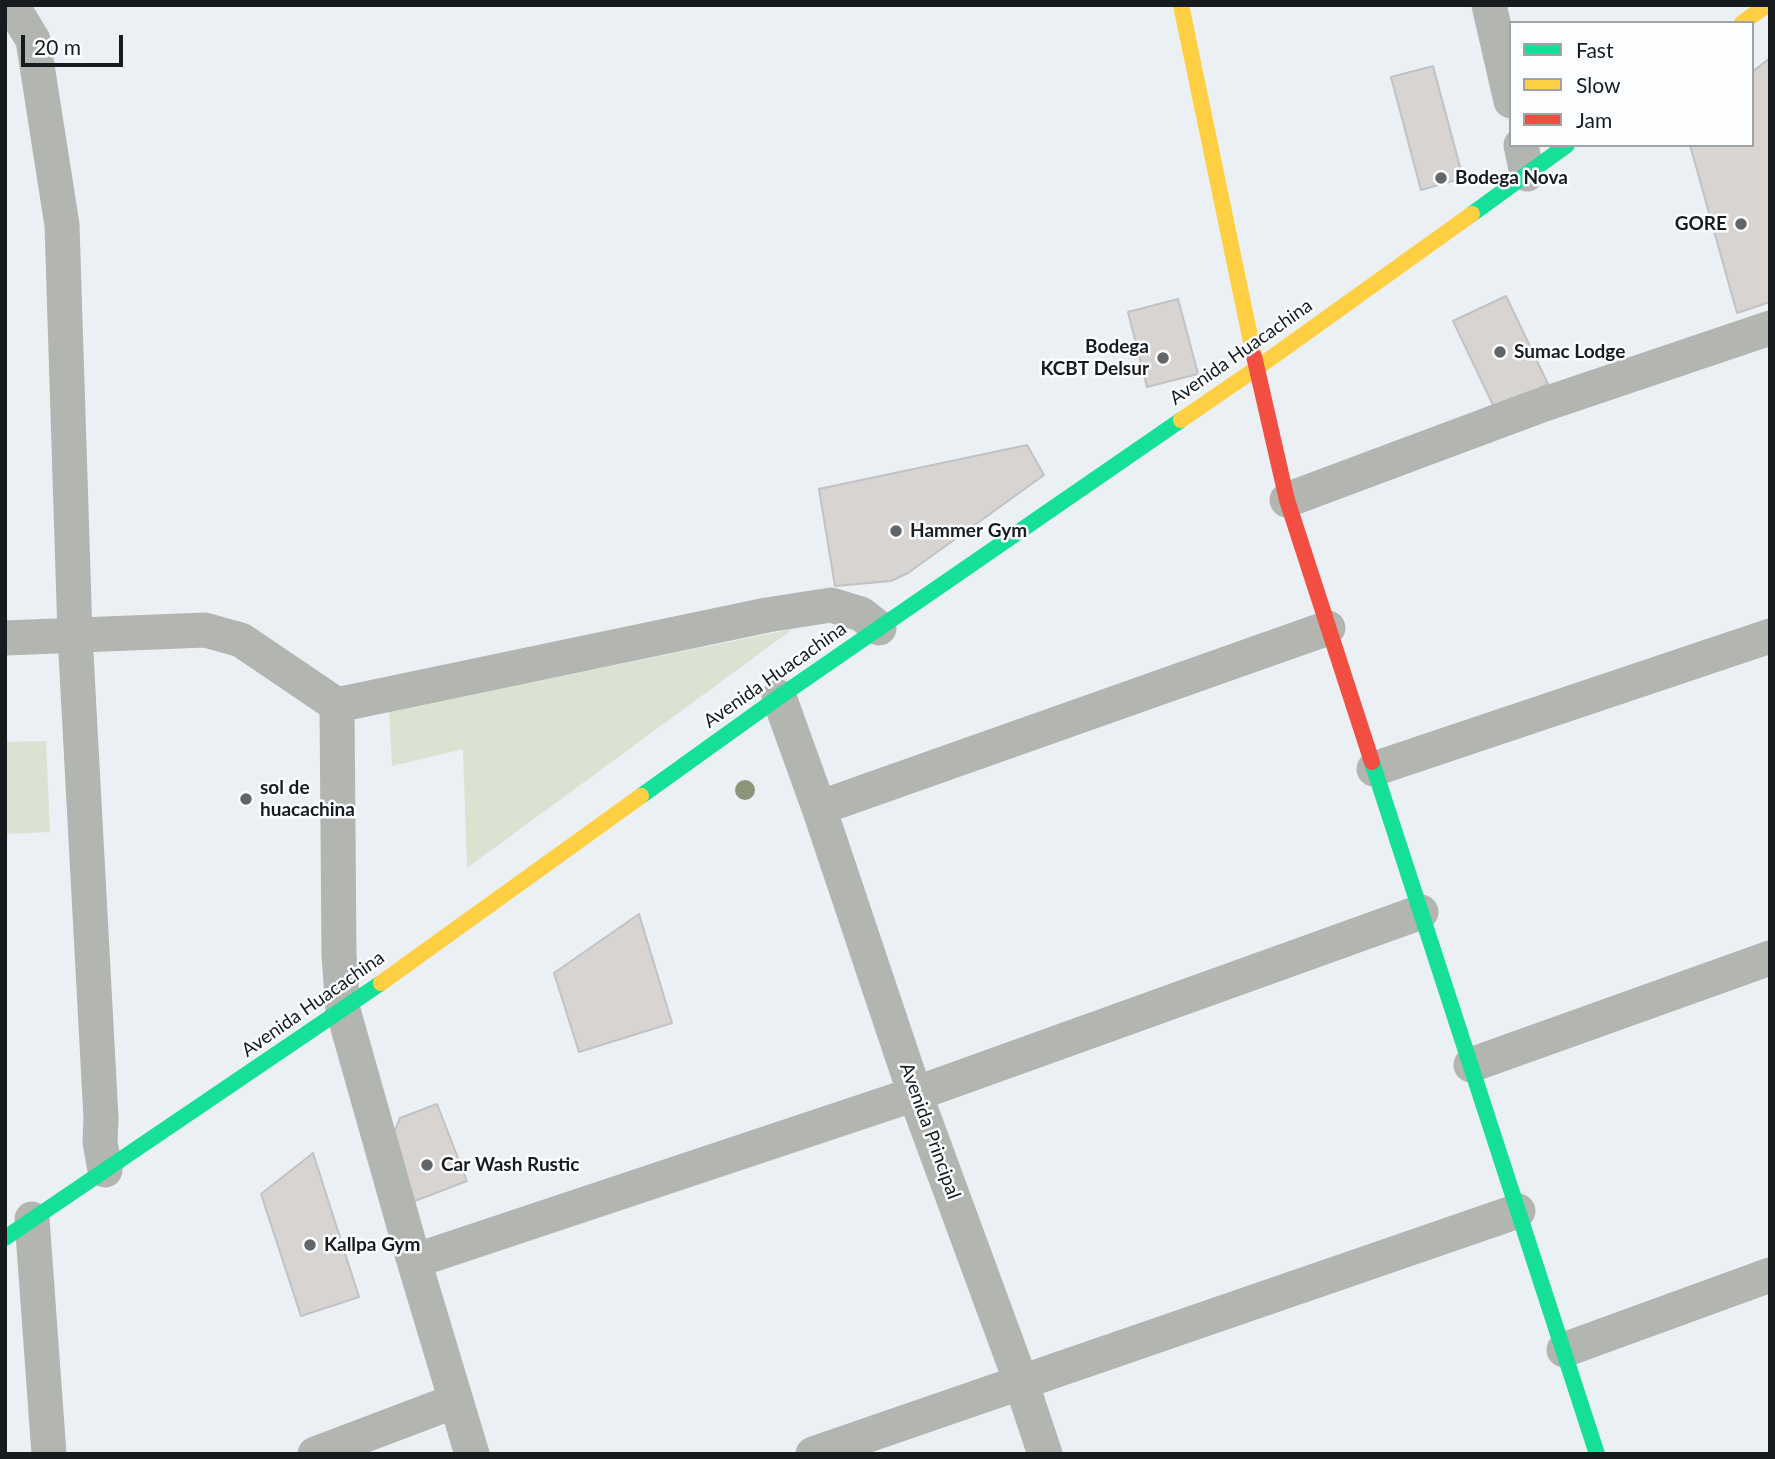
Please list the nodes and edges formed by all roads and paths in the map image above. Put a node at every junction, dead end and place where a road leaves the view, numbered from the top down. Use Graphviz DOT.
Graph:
graph roads {
  1 [pos="6,5"];
  2 [pos="1181,5"];
  3 [pos="1489,5"];
  4 [pos="1767,5"];
  5 [pos="1745,21"];
  6 [pos="1509,92"];
  7 [pos="1561,147"];
  8 [pos="1524,160"];
  9 [pos="1770,328"];
  10 [pos="1256,368"];
  11 [pos="1287,500"];
  12 [pos="879,628"];
  13 [pos="1328,628"];
  14 [pos="75,635"];
  15 [pos="1770,636"];
  16 [pos="5,638"];
  17 [pos="779,697"];
  18 [pos="337,705"];
  19 [pos="1374,769"];
  20 [pos="819,808"];
  21 [pos="1421,912"];
  22 [pos="1770,958"];
  23 [pos="343,1010"];
  24 [pos="1471,1065"];
  25 [pos="915,1094"];
  26 [pos="104,1170"];
  27 [pos="1518,1211"];
  28 [pos="18,1228"];
  29 [pos="414,1261"];
  30 [pos="1770,1275"];
  31 [pos="1564,1350"];
  32 [pos="1021,1382"];
  33 [pos="455,1401"];
  34 [pos="48,1454"];
  35 [pos="315,1454"];
  36 [pos="472,1454"];
  37 [pos="813,1454"];
  38 [pos="1045,1454"];
  39 [pos="1597,1454"];
  1 -- 14 [label="street"];
  2 -- 10 [label="main road"];
  3 -- 6 [label="street"];
  4 -- 5 [label="main road"];
  7 -- 8 [label="main road, Avenida Huacachina"];
  8 -- 10 [label="main road, Avenida Huacachina"];
  9 -- 11 [label="street"];
  10 -- 11 [label="main road"];
  10 -- 12 [label="main road, Avenida Huacachina"];
  11 -- 13 [label="main road"];
  12 -- 17 [label="main road, Avenida Huacachina"];
  12 -- 18 [label="street"];
  13 -- 19 [label="main road"];
  13 -- 20 [label="street"];
  14 -- 16 [label="street"];
  14 -- 18 [label="street"];
  14 -- 26 [label="street"];
  15 -- 19 [label="street"];
  17 -- 20 [label="street, Avenida Principal"];
  17 -- 23 [label="main road, Avenida Huacachina"];
  18 -- 23 [label="street"];
  19 -- 21 [label="main road"];
  20 -- 25 [label="street, Avenida Principal"];
  21 -- 24 [label="main road"];
  21 -- 25 [label="street"];
  22 -- 24 [label="street"];
  23 -- 26 [label="main road, Avenida Huacachina"];
  23 -- 29 [label="street"];
  24 -- 27 [label="main road"];
  25 -- 29 [label="street"];
  25 -- 32 [label="street, Avenida Principal"];
  26 -- 28 [label="main road, Avenida Huacachina"];
  27 -- 31 [label="main road"];
  27 -- 32 [label="street"];
  28 -- 34 [label="street"];
  29 -- 33 [label="street"];
  30 -- 31 [label="street"];
  31 -- 39 [label="main road"];
  32 -- 37 [label="street"];
  32 -- 38 [label="street, Avenida Principal"];
  33 -- 35 [label="street"];
  33 -- 36 [label="street"];
}
